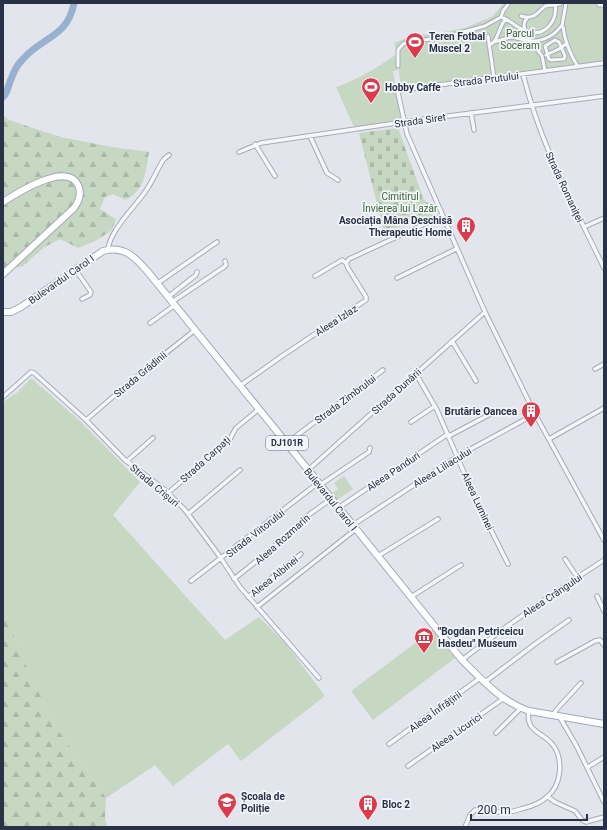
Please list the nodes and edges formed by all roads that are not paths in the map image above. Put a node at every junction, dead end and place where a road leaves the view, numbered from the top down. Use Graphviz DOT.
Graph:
graph roads {
  1 [pos="509,3"];
  2 [pos="559,3"];
  3 [pos="598,3"];
  4 [pos="555,4"];
  5 [pos="566,4"];
  6 [pos="604,5"];
  7 [pos="521,16"];
  8 [pos="501,18"];
  9 [pos="527,18"];
  10 [pos="506,19"];
  11 [pos="562,26"];
  12 [pos="526,31"];
  13 [pos="488,36"];
  14 [pos="532,41"];
  15 [pos="494,42"];
  16 [pos="566,44"];
  17 [pos="489,45"];
  18 [pos="561,48"];
  19 [pos="548,54"];
  20 [pos="542,56"];
  21 [pos="604,63"];
  22 [pos="398,66"];
  23 [pos="578,67"];
  24 [pos="545,72"];
  25 [pos="523,74"];
  26 [pos="494,78"];
  27 [pos="604,96"];
  28 [pos="530,105"];
  29 [pos="471,113"];
  30 [pos="404,122"];
  31 [pos="474,130"];
  32 [pos="310,136"];
  33 [pos="255,144"];
  34 [pos="238,152"];
  35 [pos="169,155"];
  36 [pos="275,176"];
  37 [pos="338,180"];
  38 [pos="3,202"];
  39 [pos="442,216"];
  40 [pos="604,218"];
  41 [pos="584,228"];
  42 [pos="217,242"];
  43 [pos="108,249"];
  44 [pos="456,249"];
  45 [pos="225,261"];
  46 [pos="346,263"];
  47 [pos="604,268"];
  48 [pos="75,269"];
  49 [pos="197,272"];
  50 [pos="3,274"];
  51 [pos="316,276"];
  52 [pos="397,278"];
  53 [pos="158,283"];
  54 [pos="82,299"];
  55 [pos="172,301"];
  56 [pos="3,312"];
  57 [pos="484,312"];
  58 [pos="150,323"];
  59 [pos="195,330"];
  60 [pos="452,342"];
  61 [pos="604,364"];
  62 [pos="595,369"];
  63 [pos="383,370"];
  64 [pos="416,374"];
  65 [pos="476,381"];
  66 [pos="241,385"];
  67 [pos="3,397"];
  68 [pos="435,406"];
  69 [pos="259,408"];
  70 [pos="604,408"];
  71 [pos="496,411"];
  72 [pos="535,414"];
  73 [pos="86,420"];
  74 [pos="411,422"];
  75 [pos="448,435"];
  76 [pos="153,438"];
  77 [pos="549,439"];
  78 [pos="287,443"];
  79 [pos="370,448"];
  80 [pos="458,456"];
  81 [pos="127,461"];
  82 [pos="240,470"];
  83 [pos="308,470"];
  84 [pos="319,484"];
  85 [pos="168,493"];
  86 [pos="331,499"];
  87 [pos="338,508"];
  88 [pos="188,514"];
  89 [pos="438,519"];
  90 [pos="354,527"];
  91 [pos="604,540"];
  92 [pos="301,554"];
  93 [pos="378,556"];
  94 [pos="222,559"];
  95 [pos="565,559"];
  96 [pos="604,560"];
  97 [pos="508,564"];
  98 [pos="461,565"];
  99 [pos="577,577"];
  100 [pos="234,580"];
  101 [pos="191,581"];
  102 [pos="597,596"];
  103 [pos="248,597"];
  104 [pos="411,597"];
  105 [pos="257,607"];
  106 [pos="604,611"];
  107 [pos="569,620"];
  108 [pos="604,645"];
  109 [pos="462,660"];
  110 [pos="557,662"];
  111 [pos="319,678"];
  112 [pos="480,678"];
  113 [pos="485,682"];
  114 [pos="582,683"];
  115 [pos="504,698"];
  116 [pos="521,708"];
  117 [pos="529,711"];
  118 [pos="556,716"];
  119 [pos="604,724"];
  120 [pos="496,733"];
  121 [pos="389,744"];
  122 [pos="604,757"];
  123 [pos="408,766"];
  124 [pos="588,767"];
  125 [pos="548,797"];
  126 [pos="604,802"];
  127 [pos="604,817"];
  128 [pos="465,827"];
  1 -- 8 [label="street"];
  2 -- 4 [label="street"];
  2 -- 5 [label="street"];
  3 -- 6 [label="street"];
  4 -- 9 [label="street"];
  4 -- 12 [label="street"];
  5 -- 11 [label="street"];
  7 -- 9 [label="street"];
  8 -- 10 [label="street"];
  8 -- 22 [label="street"];
  9 -- 12 [label="street"];
  10 -- 12 [label="street"];
  10 -- 15 [label="street"];
  11 -- 14 [label="street"];
  11 -- 16 [label="street"];
  12 -- 14 [label="street"];
  13 -- 17 [label="street"];
  14 -- 15 [label="street"];
  14 -- 20 [label="street"];
  15 -- 17 [label="street"];
  16 -- 18 [label="street"];
  16 -- 23 [label="street"];
  17 -- 26 [label="street"];
  18 -- 19 [label="street"];
  18 -- 19 [label="street"];
  18 -- 19 [label="street"];
  19 -- 20 [label="street"];
  20 -- 24 [label="street"];
  21 -- 23 [label="street, Strada Prutului"];
  23 -- 24 [label="street, Strada Prutului"];
  24 -- 25 [label="street, Strada Prutului"];
  25 -- 26 [label="street, Strada Prutului"];
  25 -- 28 [label="street, Strada Romaniței"];
  26 -- 30 [label="street, Strada Prutului"];
  27 -- 28 [label="street, Strada Siret"];
  28 -- 29 [label="street, Strada Siret"];
  28 -- 41 [label="street, Strada Romaniței"];
  29 -- 30 [label="street, Strada Siret"];
  29 -- 31 [label="street"];
  30 -- 32 [label="street, Strada Siret"];
  30 -- 39 [label="street"];
  32 -- 33 [label="street, Strada Siret"];
  32 -- 37 [label="street"];
  33 -- 34 [label="street, Strada Siret"];
  33 -- 36 [label="street"];
  35 -- 43 [label="street"];
  38 -- 50 [label="main road"];
  39 -- 44 [label="street"];
  39 -- 46 [label="street"];
  40 -- 41 [label="street"];
  41 -- 47 [label="street, Strada Romaniței"];
  42 -- 53 [label="street"];
  43 -- 48 [label="main road, Bulevardul Carol I"];
  43 -- 53 [label="main road, Bulevardul Carol I / DJ101R"];
  44 -- 52 [label="street"];
  44 -- 57 [label="street"];
  45 -- 55 [label="street"];
  46 -- 51 [label="street"];
  46 -- 66 [label="street, Aleea Izlaz"];
  48 -- 54 [label="street"];
  48 -- 56 [label="main road, Bulevardul Carol I"];
  49 -- 55 [label="street"];
  53 -- 55 [label="main road, Bulevardul Carol I / DJ101R"];
  55 -- 58 [label="street"];
  55 -- 59 [label="main road, Bulevardul Carol I / DJ101R"];
  57 -- 60 [label="street, Strada Dunării"];
  57 -- 72 [label="street"];
  59 -- 66 [label="main road, Bulevardul Carol I / DJ101R"];
  59 -- 73 [label="street, Strada Grădinii"];
  60 -- 64 [label="street, Strada Dunării"];
  60 -- 65 [label="street"];
  61 -- 62 [label="street"];
  63 -- 78 [label="street, Strada Zimbrului"];
  64 -- 68 [label="street, Aleea Luminei"];
  64 -- 83 [label="street, Strada Dunării"];
  66 -- 69 [label="main road, Bulevardul Carol I / DJ101R"];
  67 -- 73 [label="street, Strada Crișuri"];
  68 -- 74 [label="street"];
  68 -- 75 [label="street, Aleea Luminei"];
  69 -- 78 [label="main road, Bulevardul Carol I / DJ101R"];
  69 -- 85 [label="street, Strada Carpați"];
  70 -- 77 [label="street"];
  71 -- 75 [label="street, Aleea Panduri"];
  72 -- 77 [label="street"];
  72 -- 80 [label="street, Aleea Liliacului"];
  73 -- 81 [label="street, Strada Crișuri"];
  75 -- 80 [label="street, Aleea Luminei"];
  75 -- 87 [label="street, Aleea Panduri"];
  76 -- 81 [label="street"];
  77 -- 91 [label="street"];
  78 -- 83 [label="main road, Bulevardul Carol I / DJ101R"];
  79 -- 84 [label="street, Strada Viitorului"];
  80 -- 90 [label="street, Aleea Liliacului"];
  80 -- 97 [label="street, Aleea Luminei"];
  81 -- 85 [label="street, Strada Crișuri"];
  82 -- 88 [label="street"];
  83 -- 84 [label="main road, Bulevardul Carol I / DJ101R"];
  84 -- 86 [label="main road, Bulevardul Carol I / DJ101R"];
  84 -- 94 [label="street, Strada Viitorului"];
  85 -- 88 [label="street, Strada Crișuri"];
  86 -- 87 [label="main road, Bulevardul Carol I / DJ101R"];
  86 -- 100 [label="street, Aleea Rozmarin"];
  87 -- 90 [label="main road, Bulevardul Carol I / DJ101R"];
  88 -- 94 [label="street, Strada Crișuri"];
  89 -- 93 [label="street"];
  90 -- 93 [label="main road, Bulevardul Carol I / DJ101R"];
  90 -- 105 [label="street, Aleea Liliacului"];
  92 -- 103 [label="street, Aleea Albinei"];
  93 -- 104 [label="main road, Bulevardul Carol I / DJ101R"];
  94 -- 100 [label="street, Strada Crișuri"];
  94 -- 101 [label="street, Strada Viitorului"];
  95 -- 99 [label="street"];
  96 -- 99 [label="street, Aleea Crângului"];
  98 -- 104 [label="street"];
  99 -- 109 [label="street, Aleea Crângului"];
  100 -- 103 [label="street, Strada Crișuri"];
  102 -- 106 [label="street"];
  103 -- 105 [label="street, Strada Crișuri"];
  104 -- 109 [label="main road, Bulevardul Carol I / DJ101R"];
  105 -- 111 [label="street, Strada Crișuri"];
  107 -- 113 [label="street"];
  108 -- 110 [label="street"];
  109 -- 112 [label="main road, Bulevardul Carol I / DJ101R"];
  112 -- 113 [label="main road, Bulevardul Carol I / DJ101R"];
  112 -- 121 [label="street, Aleea Înfrățirii"];
  113 -- 115 [label="main road, Bulevardul Carol I / DJ101R"];
  114 -- 118 [label="street"];
  115 -- 116 [label="main road, Bulevardul Carol I / DJ101R"];
  115 -- 123 [label="street, Aleea Licurici"];
  116 -- 117 [label="main road, Bulevardul Carol I / DJ101R"];
  116 -- 120 [label="street"];
  117 -- 118 [label="main road, Bulevardul Carol I / DJ101R"];
  117 -- 125 [label="street"];
  118 -- 119 [label="main road, Bulevardul Carol I / DJ101R"];
  118 -- 124 [label="street"];
  122 -- 124 [label="street"];
  124 -- 126 [label="street"];
  125 -- 127 [label="street"];
  125 -- 128 [label="street"];
}
